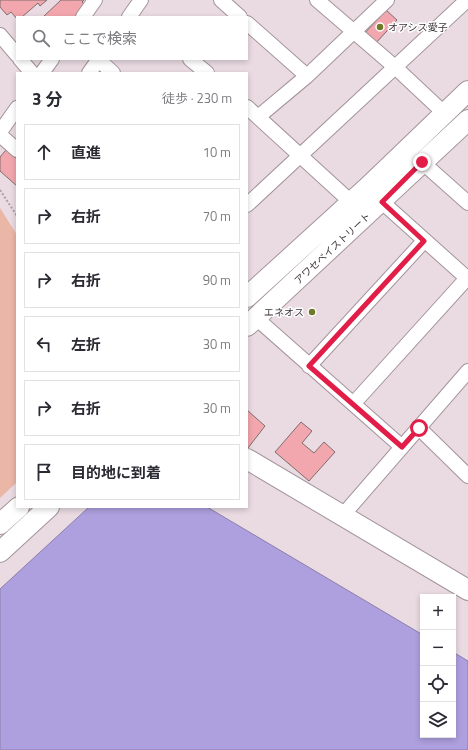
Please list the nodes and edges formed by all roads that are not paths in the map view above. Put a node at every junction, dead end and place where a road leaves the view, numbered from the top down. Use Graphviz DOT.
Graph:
graph roads {
  1 [pos="95,0"];
  2 [pos="221,0"];
  3 [pos="317,0"];
  4 [pos="387,0"];
  5 [pos="467,0"];
  6 [pos="83,16"];
  7 [pos="239,16"];
  8 [pos="248,24"];
  9 [pos="354,32"];
  10 [pos="0,35"];
  11 [pos="16,54"];
  12 [pos="21,60"];
  13 [pos="51,60"];
  14 [pos="98,60"];
  15 [pos="100,60"];
  16 [pos="191,60"];
  17 [pos="395,67"];
  18 [pos="31,72"];
  19 [pos="43,72"];
  20 [pos="90,72"];
  21 [pos="113,72"];
  22 [pos="206,72"];
  23 [pos="307,76"];
  24 [pos="468,91"];
  25 [pos="248,109"];
  26 [pos="16,110"];
  27 [pos="444,113"];
  28 [pos="258,117"];
  29 [pos="467,124"];
  30 [pos="0,134"];
  31 [pos="16,149"];
  32 [pos="300,157"];
  33 [pos="422,162"];
  34 [pos="249,199"];
  35 [pos="351,202"];
  36 [pos="382,202"];
  37 [pos="468,203"];
  38 [pos="424,241"];
  39 [pos="468,278"];
  40 [pos="248,296"];
  41 [pos="251,322"];
  42 [pos="309,366"];
  43 [pos="468,371"];
  44 [pos="354,404"];
  45 [pos="419,428"];
  46 [pos="402,447"];
  47 [pos="248,460"];
  48 [pos="468,476"];
  49 [pos="18,508"];
  50 [pos="48,508"];
  51 [pos="343,515"];
  52 [pos="0,524"];
  53 [pos="0,552"];
  54 [pos="468,590"];
  1 -- 6 [label="street"];
  2 -- 7 [label="street"];
  3 -- 9 [label="street"];
  4 -- 9 [label="street"];
  5 -- 17 [label="street"];
  8 -- 23 [label="street"];
  9 -- 17 [label="street"];
  9 -- 23 [label="street"];
  10 -- 11 [label="street"];
  12 -- 18 [label="street"];
  13 -- 19 [label="street"];
  14 -- 20 [label="street"];
  15 -- 21 [label="street"];
  16 -- 22 [label="street"];
  17 -- 27 [label="street"];
  17 -- 32 [label="street"];
  23 -- 28 [label="street"];
  24 -- 27 [label="main road, アワセベイストリート"];
  25 -- 28 [label="street"];
  26 -- 30 [label="street"];
  27 -- 35 [label="main road, アワセベイストリート"];
  28 -- 32 [label="street"];
  29 -- 33 [label="main road, アワセベイストリート"];
  30 -- 31 [label="street"];
  32 -- 34 [label="street"];
  32 -- 35 [label="street"];
  33 -- 36 [label="main road, アワセベイストリート"];
  33 -- 37 [label="street"];
  35 -- 40 [label="main road, アワセベイストリート"];
  36 -- 38 [label="street"];
  36 -- 41 [label="main road, アワセベイストリート"];
  38 -- 39 [label="street"];
  38 -- 42 [label="street"];
  39 -- 44 [label="street"];
  41 -- 42 [label="street"];
  42 -- 44 [label="street"];
  43 -- 45 [label="street"];
  44 -- 46 [label="street"];
  45 -- 46 [label="street"];
  45 -- 48 [label="street"];
  46 -- 51 [label="street"];
  47 -- 51 [label="main road"];
  49 -- 52 [label="main road"];
  50 -- 53 [label="main road"];
  51 -- 54 [label="main road"];
}
